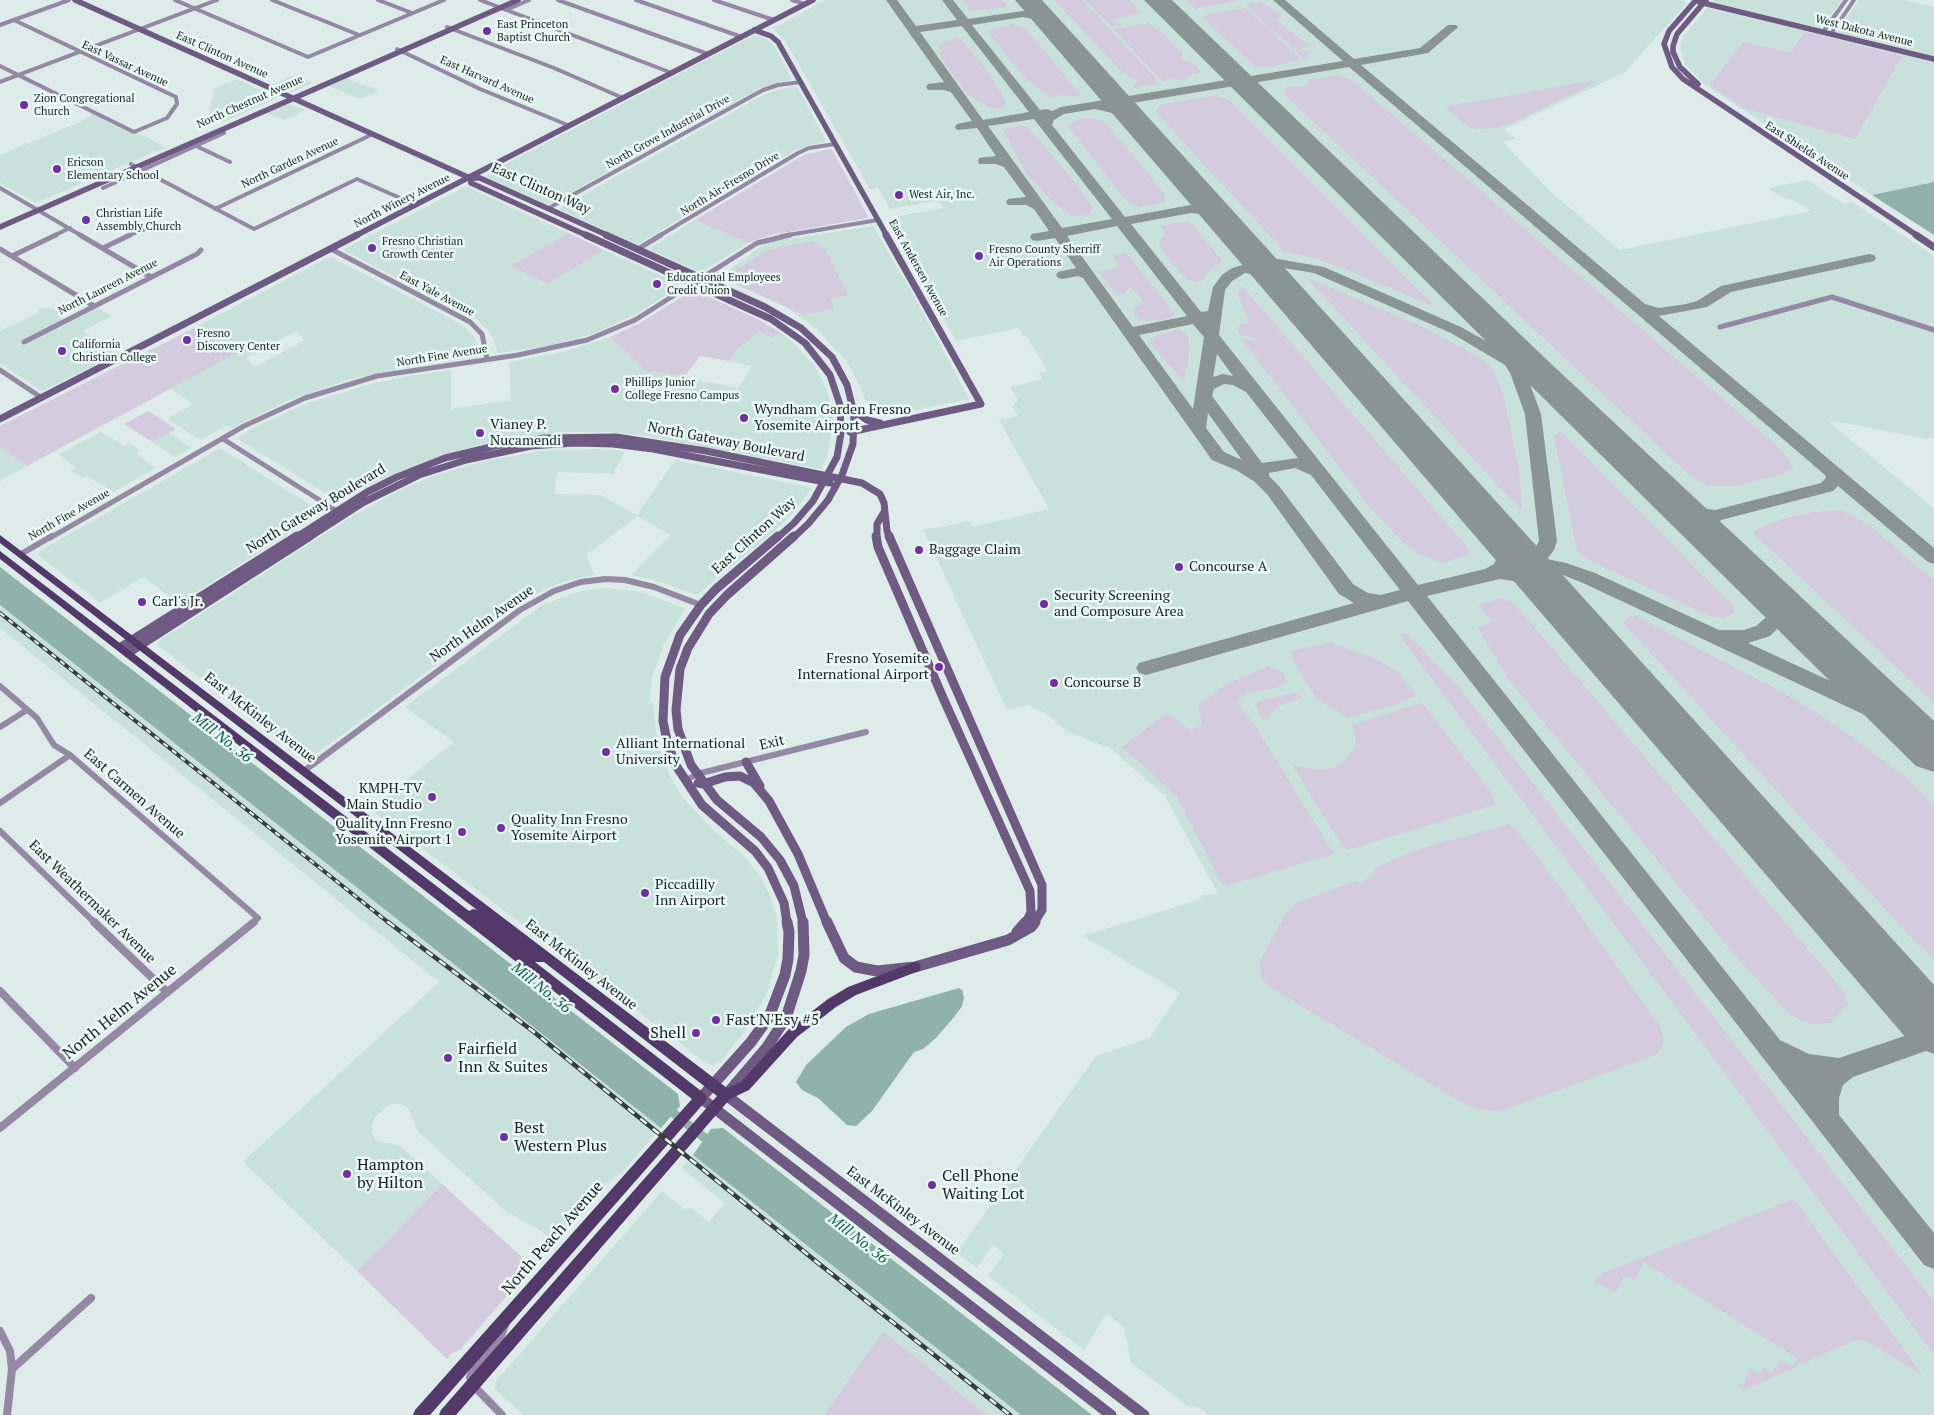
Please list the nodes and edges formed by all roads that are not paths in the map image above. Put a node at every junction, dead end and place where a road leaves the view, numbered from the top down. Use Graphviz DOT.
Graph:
graph roads {
  1 [pos="69,0"];
  2 [pos="75,0"];
  3 [pos="175,0"];
  4 [pos="217,0"];
  5 [pos="272,0"];
  6 [pos="378,0"];
  7 [pos="444,0"];
  8 [pos="480,0"];
  9 [pos="509,0"];
  10 [pos="518,0"];
  11 [pos="529,0"];
  12 [pos="558,0"];
  13 [pos="636,0"];
  14 [pos="714,0"];
  15 [pos="792,0"];
  16 [pos="814,0"];
  17 [pos="1694,0"];
  18 [pos="1846,0"];
  19 [pos="1854,0"];
  20 [pos="1705,1"];
  21 [pos="805,4"];
  22 [pos="498,7"];
  23 [pos="194,8"];
  24 [pos="506,10"];
  25 [pos="412,13"];
  26 [pos="14,20"];
  27 [pos="774,20"];
  28 [pos="0,25"];
  29 [pos="450,28"];
  30 [pos="139,29"];
  31 [pos="754,30"];
  32 [pos="1823,32"];
  33 [pos="1831,34"];
  34 [pos="359,35"];
  35 [pos="742,37"];
  36 [pos="400,50"];
  37 [pos="79,52"];
  38 [pos="708,54"];
  39 [pos="1934,58"];
  40 [pos="0,66"];
  41 [pos="672,73"];
  42 [pos="18,75"];
  43 [pos="0,82"];
  44 [pos="800,82"];
  45 [pos="291,97"];
  46 [pos="623,98"];
  47 [pos="1718,98"];
  48 [pos="1711,99"];
  49 [pos="570,126"];
  50 [pos="221,130"];
  51 [pos="373,134"];
  52 [pos="835,144"];
  53 [pos="196,146"];
  54 [pos="230,162"];
  55 [pos="136,167"];
  56 [pos="470,178"];
  57 [pos="103,188"];
  58 [pos="1,190"];
  59 [pos="416,205"];
  60 [pos="35,209"];
  61 [pos="215,209"];
  62 [pos="547,209"];
  63 [pos="878,220"];
  64 [pos="0,222"];
  65 [pos="156,225"];
  66 [pos="0,227"];
  67 [pos="70,228"];
  68 [pos="1934,240"];
  69 [pos="1934,247"];
  70 [pos="103,248"];
  71 [pos="0,249"];
  72 [pos="331,249"];
  73 [pos="638,249"];
  74 [pos="201,250"];
  75 [pos="12,256"];
  76 [pos="151,277"];
  77 [pos="701,278"];
  78 [pos="693,283"];
  79 [pos="94,306"];
  80 [pos="1720,327"];
  81 [pos="1934,330"];
  82 [pos="791,332"];
  83 [pos="24,342"];
  84 [pos="832,357"];
  85 [pos="487,359"];
  86 [pos="0,370"];
  87 [pos="42,398"];
  88 [pos="854,410"];
  89 [pos="0,419"];
  90 [pos="890,423"];
  91 [pos="854,431"];
  92 [pos="842,434"];
  93 [pos="223,438"];
  94 [pos="827,479"];
  95 [pos="839,481"];
  96 [pos="338,512"];
  97 [pos="884,512"];
  98 [pos="0,538"];
  99 [pos="0,546"];
  100 [pos="0,554"];
  101 [pos="21,554"];
  102 [pos="701,605"];
  103 [pos="136,642"];
  104 [pos="125,650"];
  105 [pos="680,669"];
  106 [pos="0,686"];
  107 [pos="28,710"];
  108 [pos="972,724"];
  109 [pos="0,727"];
  110 [pos="956,728"];
  111 [pos="866,732"];
  112 [pos="238,737"];
  113 [pos="70,755"];
  114 [pos="746,762"];
  115 [pos="304,771"];
  116 [pos="697,774"];
  117 [pos="685,782"];
  118 [pos="703,784"];
  119 [pos="769,801"];
  120 [pos="0,803"];
  121 [pos="0,831"];
  122 [pos="454,905"];
  123 [pos="258,918"];
  124 [pos="1008,940"];
  125 [pos="546,956"];
  126 [pos="915,968"];
  127 [pos="0,992"];
  128 [pos="167,992"];
  129 [pos="75,1068"];
  130 [pos="713,1085"];
  131 [pos="726,1095"];
  132 [pos="701,1098"];
  133 [pos="715,1109"];
  134 [pos="0,1128"];
  135 [pos="91,1298"];
  136 [pos="506,1318"];
  137 [pos="0,1331"];
  138 [pos="12,1368"];
  139 [pos="472,1384"];
  140 [pos="7,1415"];
  141 [pos="420,1415"];
  142 [pos="446,1415"];
  143 [pos="502,1415"];
  144 [pos="1111,1415"];
  145 [pos="1144,1415"];
  1 -- 26 [label="street"];
  2 -- 30 [label="main road, East Clinton Avenue"];
  3 -- 23 [label="street"];
  4 -- 23 [label="street"];
  5 -- 34 [label="street"];
  6 -- 25 [label="street"];
  7 -- 25 [label="street"];
  8 -- 22 [label="street"];
  9 -- 22 [label="main road, North Chestnut Avenue"];
  10 -- 22 [label="main road, North Chestnut Avenue"];
  11 -- 24 [label="street"];
  12 -- 38 [label="street"];
  13 -- 35 [label="street"];
  14 -- 27 [label="street"];
  15 -- 21 [label="street"];
  16 -- 21 [label="main road, North Winery Avenue"];
  17 -- 20 [label="main road, West Dakota Avenue"];
  17 -- 48 [label="main road, East Shields Avenue"];
  18 -- 32 [label="street"];
  19 -- 33 [label="street"];
  20 -- 32 [label="main road, West Dakota Avenue"];
  20 -- 47 [label="main road, East Shields Avenue"];
  21 -- 27 [label="main road, North Winery Avenue"];
  22 -- 24 [label="street"];
  22 -- 29 [label="main road, North Chestnut Avenue"];
  23 -- 30 [label="street"];
  23 -- 34 [label="street"];
  24 -- 41 [label="street"];
  25 -- 34 [label="street"];
  26 -- 28 [label="street"];
  26 -- 37 [label="street, East Vassar Avenue"];
  27 -- 31 [label="main road, North Winery Avenue"];
  29 -- 36 [label="main road, North Chestnut Avenue"];
  29 -- 46 [label="street"];
  30 -- 37 [label="street"];
  30 -- 45 [label="main road, East Clinton Avenue"];
  31 -- 35 [label="main road, North Winery Avenue"];
  31 -- 44 [label="main road, East Andersen Avenue"];
  32 -- 33 [label="main road, West Dakota Avenue"];
  33 -- 39 [label="main road, West Dakota Avenue"];
  35 -- 38 [label="main road, North Winery Avenue"];
  36 -- 45 [label="main road, North Chestnut Avenue"];
  36 -- 49 [label="street, East Harvard Avenue"];
  37 -- 42 [label="street"];
  37 -- 42 [label="street, East Vassar Avenue"];
  38 -- 41 [label="main road, North Winery Avenue"];
  40 -- 42 [label="street"];
  41 -- 46 [label="main road, North Winery Avenue"];
  42 -- 43 [label="street"];
  44 -- 52 [label="main road, East Andersen Avenue"];
  44 -- 62 [label="street, North Grove Industrial Drive"];
  45 -- 50 [label="main road, North Chestnut Avenue"];
  45 -- 51 [label="main road, East Clinton Avenue"];
  45 -- 55 [label="main road, North Chestnut Avenue"];
  46 -- 49 [label="main road, North Winery Avenue"];
  47 -- 48 [label="main road"];
  47 -- 68 [label="main road, East Shields Avenue"];
  48 -- 69 [label="main road, East Shields Avenue"];
  49 -- 56 [label="main road, North Winery Avenue"];
  50 -- 53 [label="street, North Chestnut Avenue"];
  50 -- 55 [label="main road, North Chestnut Avenue"];
  51 -- 56 [label="main road, East Clinton Avenue"];
  51 -- 61 [label="street, North Garden Avenue"];
  52 -- 63 [label="main road, East Andersen Avenue"];
  52 -- 73 [label="street, North Air-Fresno Drive"];
  53 -- 54 [label="street"];
  53 -- 55 [label="street, North Chestnut Avenue"];
  55 -- 57 [label="street, North Chestnut Avenue"];
  55 -- 60 [label="main road, North Chestnut Avenue"];
  55 -- 61 [label="street"];
  56 -- 59 [label="main road, North Winery Avenue"];
  56 -- 62 [label="main road, East Clinton Way"];
  56 -- 78 [label="main road, East Clinton Way"];
  58 -- 60 [label="street"];
  59 -- 61 [label="street"];
  59 -- 72 [label="main road, North Winery Avenue"];
  60 -- 64 [label="main road, North Chestnut Avenue"];
  60 -- 66 [label="main road, North Chestnut Avenue"];
  60 -- 67 [label="street"];
  62 -- 73 [label="main road, East Clinton Way"];
  63 -- 77 [label="street, North Fine Avenue"];
  63 -- 90 [label="main road, East Andersen Avenue"];
  65 -- 70 [label="street"];
  67 -- 70 [label="street"];
  67 -- 75 [label="street"];
  70 -- 76 [label="street"];
  71 -- 75 [label="street"];
  72 -- 85 [label="street, East Yale Avenue"];
  72 -- 87 [label="main road, North Winery Avenue"];
  73 -- 77 [label="main road, East Clinton Way"];
  74 -- 76 [label="street, North Laureen Avenue"];
  75 -- 79 [label="street"];
  76 -- 79 [label="street, North Laureen Avenue"];
  77 -- 78 [label="street, North Fine Avenue"];
  77 -- 84 [label="main road, East Clinton Way"];
  78 -- 82 [label="main road, East Clinton Way"];
  78 -- 85 [label="street, North Fine Avenue"];
  79 -- 83 [label="street, North Laureen Avenue"];
  80 -- 81 [label="street"];
  82 -- 84 [label="main road"];
  82 -- 92 [label="main road, East Clinton Way"];
  84 -- 88 [label="main road, East Clinton Way"];
  85 -- 93 [label="street, North Fine Avenue"];
  86 -- 87 [label="street"];
  87 -- 89 [label="main road, North Winery Avenue"];
  88 -- 90 [label="main road"];
  88 -- 91 [label="main road, East Clinton Way"];
  90 -- 91 [label="main road, East Andersen Avenue"];
  91 -- 92 [label="main road, East Andersen Avenue"];
  91 -- 95 [label="main road, East Clinton Way"];
  92 -- 94 [label="main road, East Clinton Way"];
  93 -- 96 [label="street"];
  93 -- 101 [label="street, North Fine Avenue"];
  94 -- 95 [label="main road, North Gateway Boulevard"];
  94 -- 96 [label="main road, North Gateway Boulevard"];
  94 -- 102 [label="main road, East Clinton Way"];
  95 -- 97 [label="main road"];
  95 -- 105 [label="main road, East Clinton Way"];
  96 -- 103 [label="main road, North Gateway Boulevard"];
  97 -- 108 [label="main road"];
  97 -- 110 [label="main road"];
  98 -- 101 [label="main road, East McKinley Avenue"];
  99 -- 101 [label="main road"];
  100 -- 104 [label="main road, East McKinley Avenue"];
  101 -- 103 [label="main road, East McKinley Avenue"];
  102 -- 105 [label="main road"];
  102 -- 115 [label="street, North Helm Avenue"];
  102 -- 117 [label="main road, East Clinton Way"];
  103 -- 104 [label="main road, North Gateway Boulevard"];
  103 -- 115 [label="main road, East McKinley Avenue"];
  104 -- 112 [label="main road, East McKinley Avenue"];
  105 -- 116 [label="main road, East Clinton Way"];
  106 -- 107 [label="street, East Carmen Avenue"];
  107 -- 109 [label="street"];
  107 -- 113 [label="street, East Carmen Avenue"];
  108 -- 110 [label="main road"];
  108 -- 124 [label="main road"];
  110 -- 124 [label="main road"];
  111 -- 114 [label="street, Exit"];
  112 -- 115 [label="main road"];
  112 -- 122 [label="main road, East McKinley Avenue"];
  113 -- 120 [label="street"];
  113 -- 123 [label="street, East Carmen Avenue"];
  114 -- 116 [label="street, Exit"];
  114 -- 119 [label="main road"];
  115 -- 125 [label="main road, East McKinley Avenue"];
  116 -- 117 [label="street, Exit"];
  116 -- 118 [label="main road, East Clinton Way"];
  117 -- 118 [label="main road"];
  117 -- 130 [label="main road, East Clinton Way"];
  118 -- 119 [label="main road"];
  118 -- 131 [label="main road, East Clinton Way"];
  119 -- 126 [label="main road"];
  121 -- 128 [label="street, East Weathermaker Avenue"];
  122 -- 125 [label="main road"];
  122 -- 132 [label="main road, East McKinley Avenue"];
  123 -- 128 [label="street, North Helm Avenue"];
  124 -- 126 [label="main road"];
  125 -- 130 [label="main road, East McKinley Avenue"];
  126 -- 131 [label="main road"];
  127 -- 129 [label="street"];
  128 -- 129 [label="street, North Helm Avenue"];
  129 -- 134 [label="street, North Helm Avenue"];
  130 -- 131 [label="main road, East McKinley Avenue"];
  130 -- 132 [label="main road, North Peach Avenue"];
  131 -- 133 [label="main road"];
  131 -- 145 [label="main road, East McKinley Avenue"];
  132 -- 133 [label="main road, East McKinley Avenue"];
  132 -- 136 [label="main road, North Peach Avenue"];
  133 -- 139 [label="main road"];
  133 -- 144 [label="main road, East McKinley Avenue"];
  135 -- 138 [label="street"];
  136 -- 139 [label="street"];
  136 -- 141 [label="main road, North Peach Avenue"];
  137 -- 138 [label="street"];
  138 -- 140 [label="street"];
  139 -- 142 [label="main road"];
  139 -- 143 [label="street"];
}
